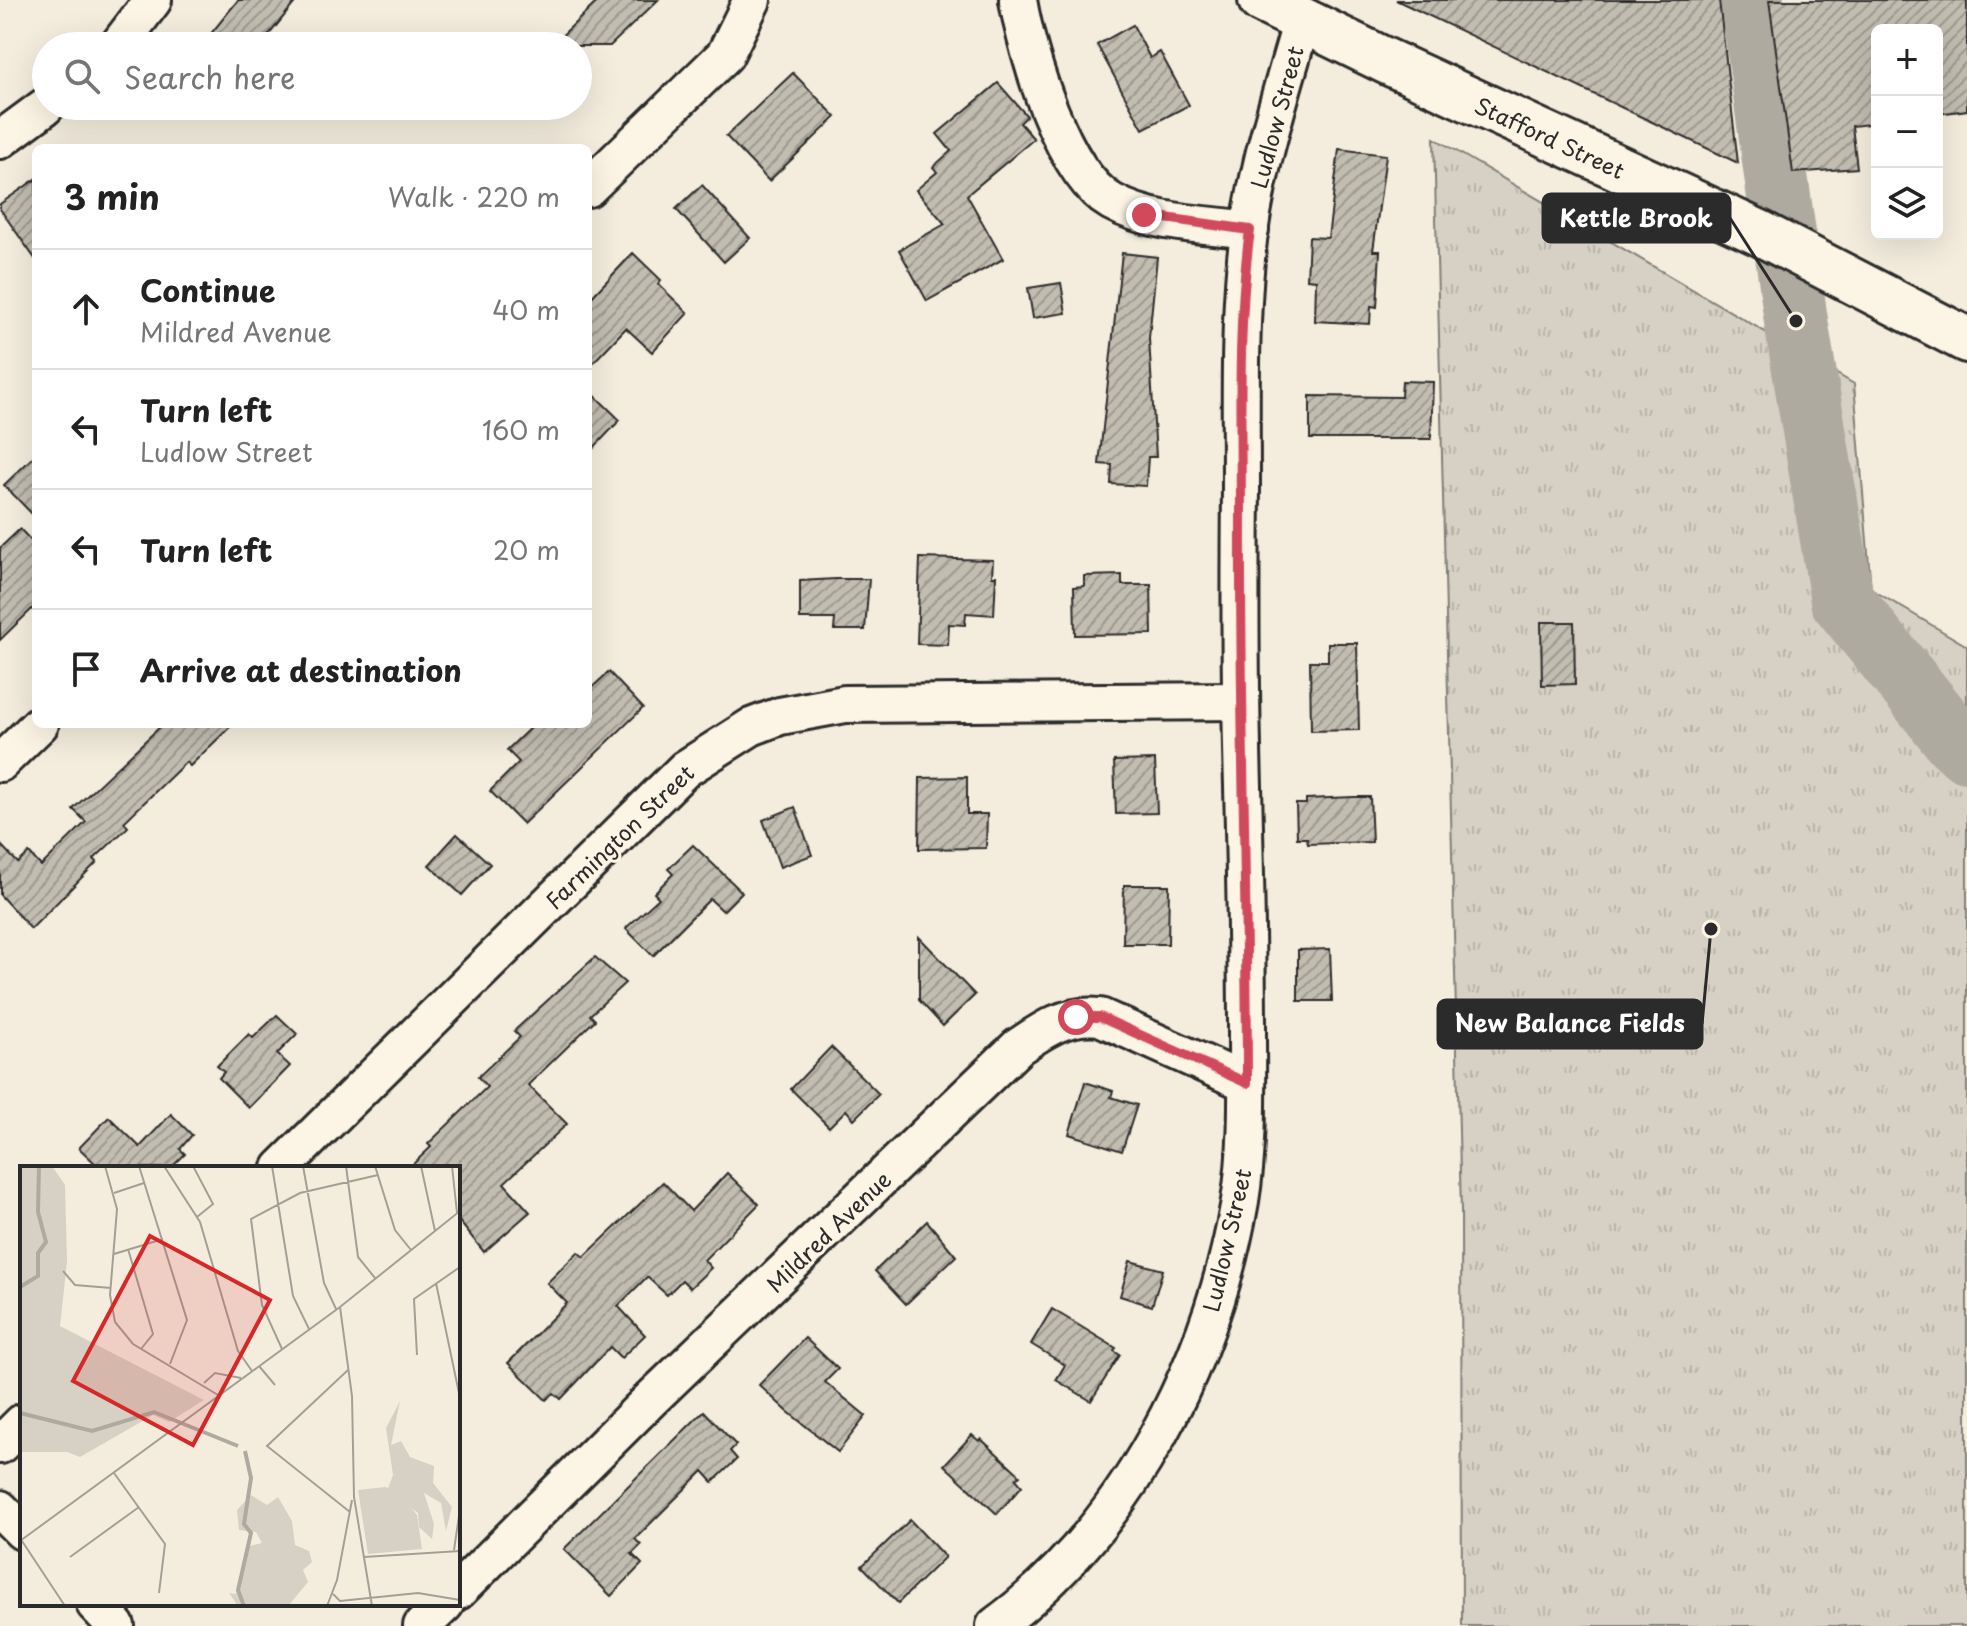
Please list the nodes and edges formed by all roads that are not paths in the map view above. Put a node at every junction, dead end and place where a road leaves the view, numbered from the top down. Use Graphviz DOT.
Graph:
graph roads {
  1 [pos="153,0"];
  2 [pos="752,0"];
  3 [pos="1018,0"];
  4 [pos="1261,0"];
  5 [pos="1302,20"];
  6 [pos="129,32"];
  7 [pos="32,116"];
  8 [pos="0,140"];
  9 [pos="592,184"];
  10 [pos="1250,230"];
  11 [pos="1967,340"];
  12 [pos="1240,701"];
  13 [pos="36,728"];
  14 [pos="0,763"];
  15 [pos="1247,1083"];
  16 [pos="283,1166"];
  17 [pos="20,1425"];
  18 [pos="0,1445"];
  19 [pos="0,1509"];
  20 [pos="20,1529"];
  21 [pos="460,1589"];
  22 [pos="97,1606"];
  23 [pos="443,1606"];
  24 [pos="116,1626"];
  25 [pos="422,1626"];
  26 [pos="995,1626"];
  1 -- 6 [label="street"];
  2 -- 9 [label="street"];
  3 -- 10 [label="street"];
  4 -- 5 [label="main road, Stafford Street"];
  5 -- 10 [label="street, Ludlow Street"];
  5 -- 11 [label="main road, Stafford Street"];
  7 -- 8 [label="street"];
  10 -- 12 [label="street, Ludlow Street"];
  12 -- 15 [label="street, Ludlow Street"];
  12 -- 16 [label="street, Farmington Street"];
  13 -- 14 [label="street"];
  15 -- 21 [label="street, Mildred Avenue"];
  15 -- 26 [label="street, Ludlow Street"];
  17 -- 18 [label="street"];
  19 -- 20 [label="street"];
  22 -- 24 [label="street"];
  23 -- 25 [label="street"];
}
